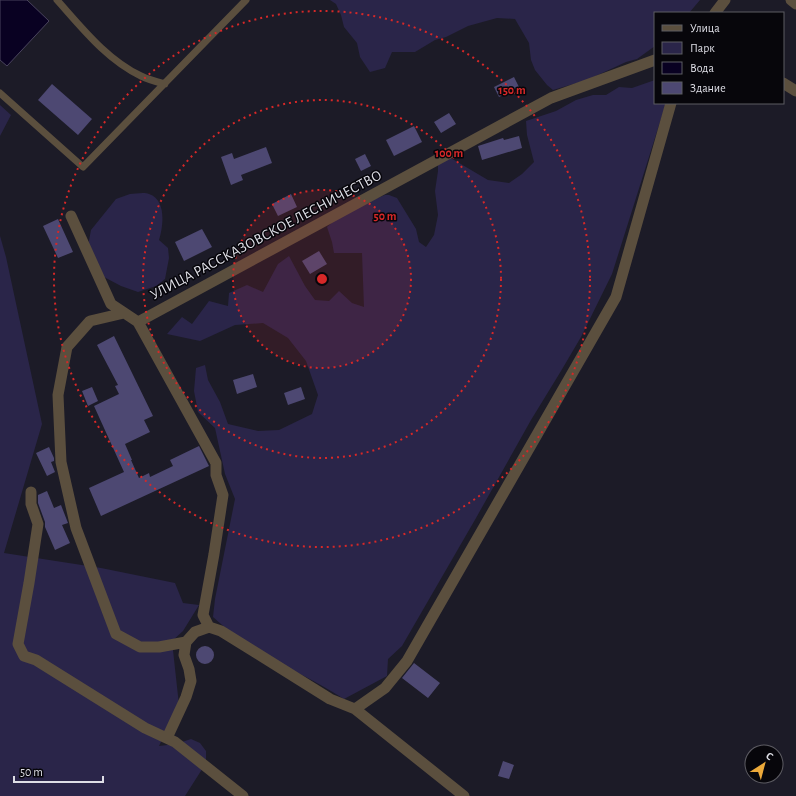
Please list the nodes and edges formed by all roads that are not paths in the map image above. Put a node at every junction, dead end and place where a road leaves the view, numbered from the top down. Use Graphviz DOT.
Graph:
graph roads {
  1 [pos="57,0"];
  2 [pos="246,0"];
  3 [pos="725,0"];
  4 [pos="791,0"];
  5 [pos="796,4"];
  6 [pos="716,12"];
  7 [pos="654,60"];
  8 [pos="165,84"];
  9 [pos="784,84"];
  10 [pos="796,91"];
  11 [pos="0,93"];
  12 [pos="671,104"];
  13 [pos="71,216"];
  14 [pos="124,313"];
  15 [pos="138,322"];
  16 [pos="31,492"];
  17 [pos="209,627"];
  18 [pos="186,642"];
  19 [pos="355,709"];
  20 [pos="167,738"];
  21 [pos="243,796"];
  22 [pos="464,796"];
  1 -- 8 [label="lane"];
  2 -- 8 [label="lane"];
  3 -- 6 [label="street"];
  4 -- 5 [label="street"];
  7 -- 15 [label="street, УЛИЦА РАССКАЗОВСКОЕ ЛЕСНИЧЕСТВО"];
  8 -- 11 [label="lane"];
  9 -- 10 [label="street"];
  12 -- 19 [label="street"];
  13 -- 14 [label="street"];
  14 -- 15 [label="street"];
  14 -- 18 [label="street"];
  15 -- 17 [label="street"];
  16 -- 20 [label="street"];
  17 -- 18 [label="street"];
  17 -- 19 [label="street"];
  18 -- 20 [label="street"];
  19 -- 22 [label="street"];
  20 -- 21 [label="street"];
}
